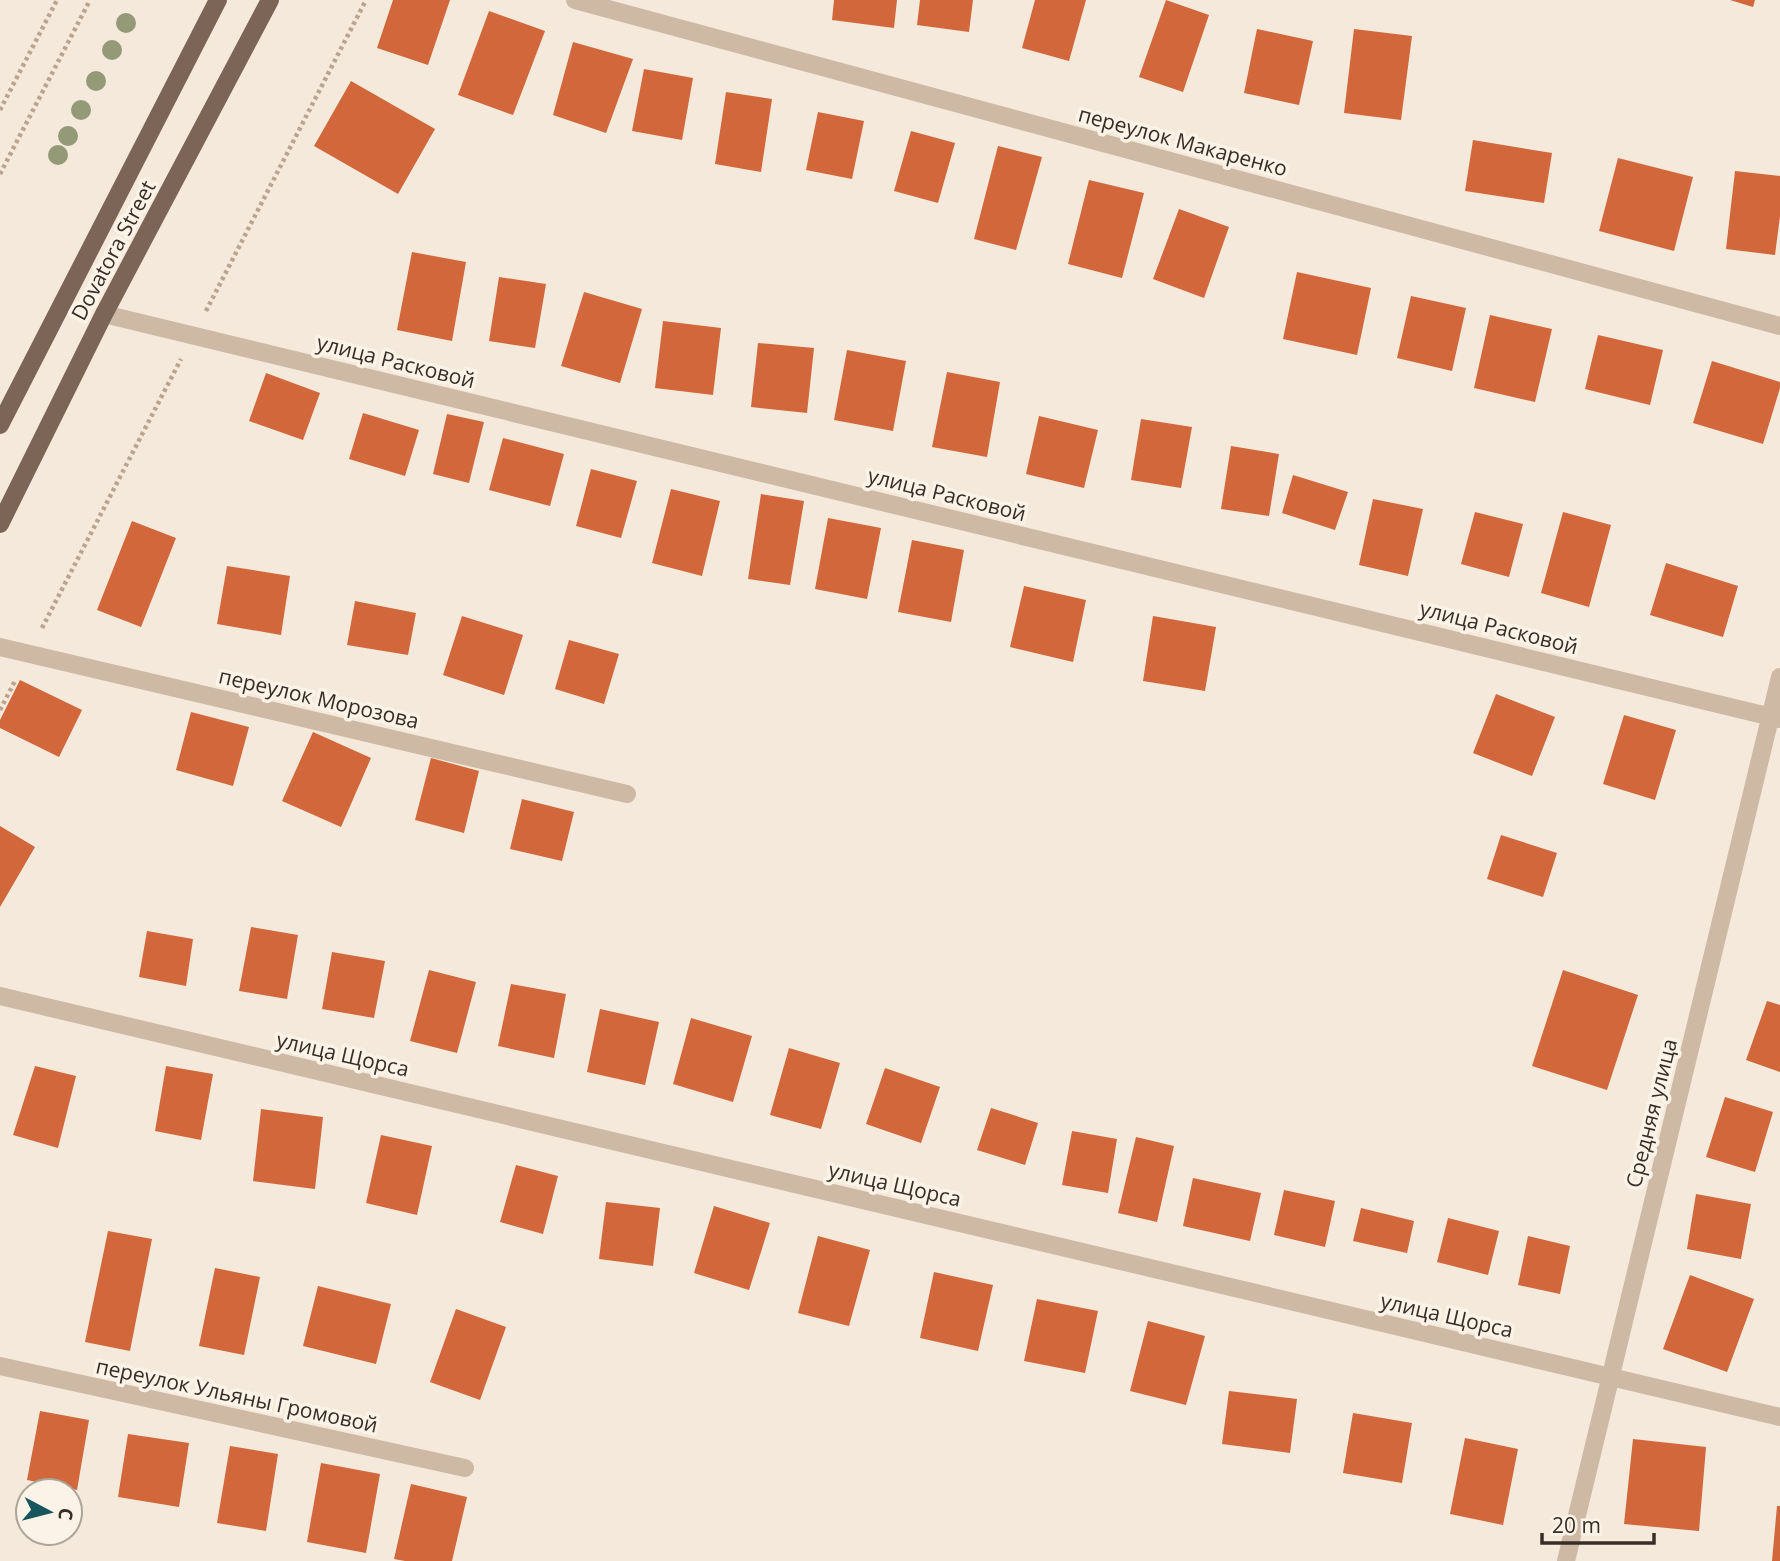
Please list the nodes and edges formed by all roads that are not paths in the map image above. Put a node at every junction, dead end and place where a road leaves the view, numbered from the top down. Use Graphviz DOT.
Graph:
graph roads {
  1 [pos="218,0"];
  2 [pos="270,0"];
  3 [pos="575,0"];
  4 [pos="104,314"];
  5 [pos="1780,326"];
  6 [pos="0,425"];
  7 [pos="0,524"];
  8 [pos="0,647"];
  9 [pos="1780,677"];
  10 [pos="1775,718"];
  11 [pos="627,794"];
  12 [pos="0,996"];
  13 [pos="0,1366"];
  14 [pos="1611,1377"];
  15 [pos="1780,1417"];
  16 [pos="464,1468"];
  17 [pos="1566,1561"];
  1 -- 6 [label="main road, Dovatora Street"];
  2 -- 4 [label="main road, Dovatora Street"];
  3 -- 5 [label="street, переулок Макаренко"];
  4 -- 7 [label="main road, Dovatora Street"];
  4 -- 10 [label="street, улица Расковой"];
  8 -- 11 [label="street, переулок Морозова"];
  9 -- 10 [label="street, Средняя улица"];
  10 -- 14 [label="street, Средняя улица"];
  12 -- 14 [label="street, улица Щорса"];
  13 -- 16 [label="street, переулок Ульяны Громовой"];
  14 -- 15 [label="street, улица Щорса"];
  14 -- 17 [label="street, Средняя улица"];
}
